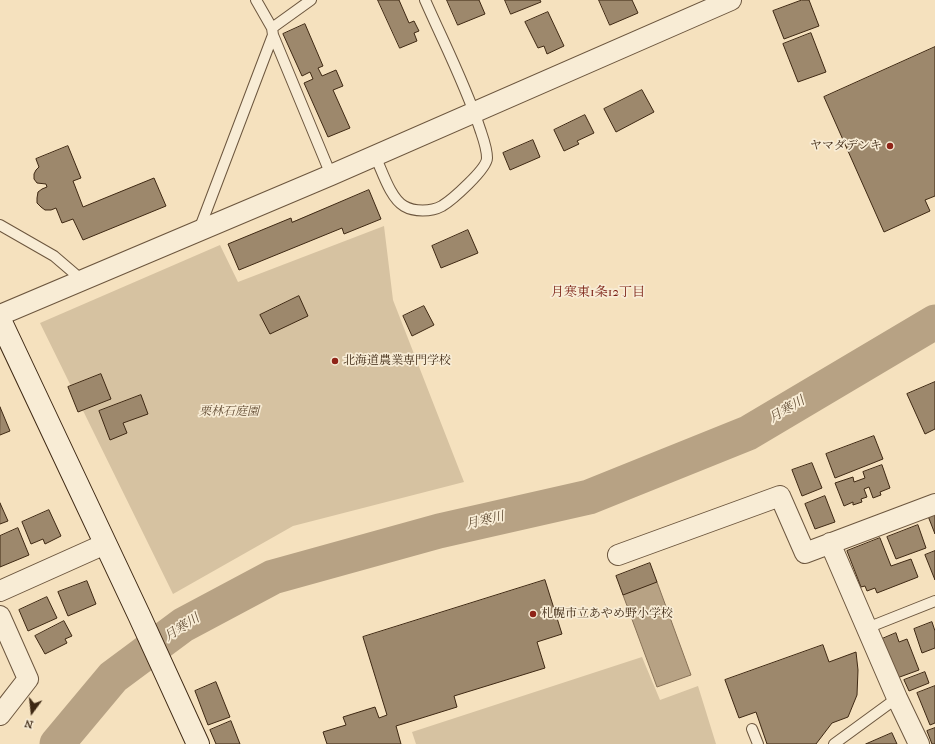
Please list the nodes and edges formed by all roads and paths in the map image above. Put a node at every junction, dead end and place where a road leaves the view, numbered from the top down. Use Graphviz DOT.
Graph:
graph roads {
  1 [pos="256,0"];
  2 [pos="311,0"];
  3 [pos="425,0"];
  4 [pos="730,0"];
  5 [pos="272,32"];
  6 [pos="475,113"];
  7 [pos="375,156"];
  8 [pos="331,175"];
  9 [pos="0,225"];
  10 [pos="199,230"];
  11 [pos="82,280"];
  12 [pos="0,315"];
  13 [pos="0,320"];
  14 [pos="935,504"];
  15 [pos="830,543"];
  16 [pos="106,544"];
  17 [pos="618,555"];
  18 [pos="0,591"];
  19 [pos="935,601"];
  20 [pos="0,616"];
  21 [pos="867,628"];
  22 [pos="897,698"];
  23 [pos="0,715"];
  24 [pos="752,729"];
  25 [pos="198,744"];
  26 [pos="758,744"];
  27 [pos="834,744"];
  28 [pos="919,744"];
  1 -- 5 [label="lane"];
  2 -- 5 [label="lane"];
  3 -- 6 [label="lane"];
  4 -- 6 [label="street"];
  5 -- 8 [label="lane"];
  5 -- 10 [label="lane"];
  6 -- 7 [label="street"];
  6 -- 7 [label="lane"];
  7 -- 8 [label="street"];
  8 -- 10 [label="street"];
  9 -- 11 [label="lane"];
  10 -- 11 [label="street"];
  11 -- 12 [label="street"];
  13 -- 16 [label="street"];
  14 -- 15 [label="street"];
  15 -- 17 [label="street"];
  15 -- 21 [label="street"];
  16 -- 18 [label="street"];
  16 -- 25 [label="street"];
  19 -- 21 [label="lane"];
  20 -- 23 [label="street"];
  21 -- 22 [label="street"];
  22 -- 27 [label="lane"];
  22 -- 28 [label="street"];
  24 -- 26 [label="lane"];
}
